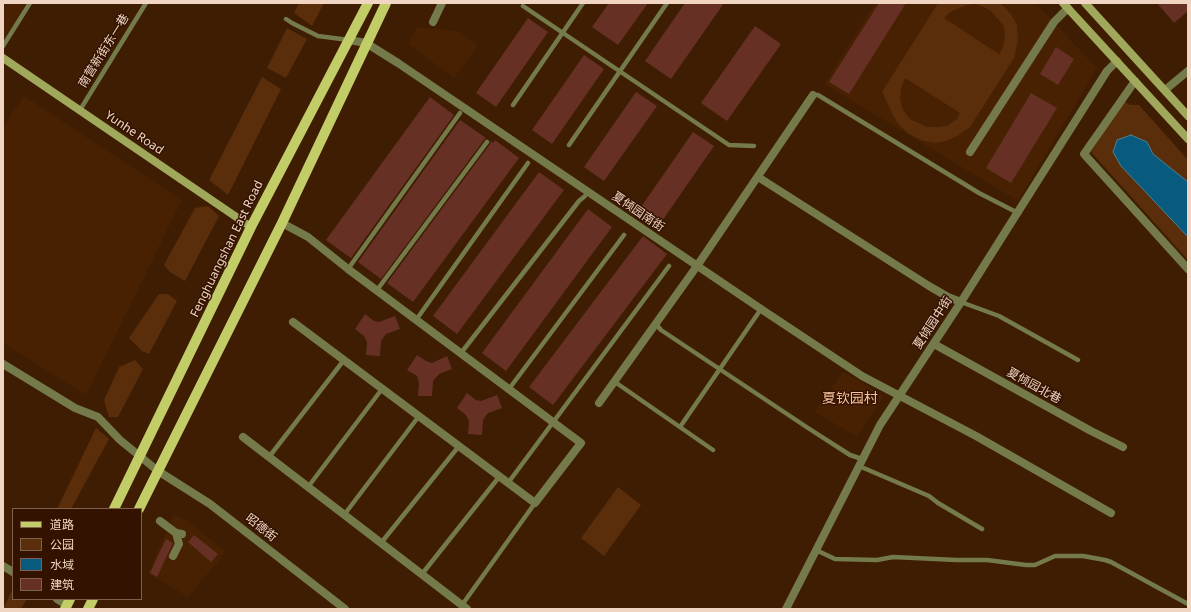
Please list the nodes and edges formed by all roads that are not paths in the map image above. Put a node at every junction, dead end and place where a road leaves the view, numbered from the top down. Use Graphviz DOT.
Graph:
graph roads {
  1 [pos="30,3"];
  2 [pos="146,3"];
  3 [pos="368,3"];
  4 [pos="386,3"];
  5 [pos="442,3"];
  6 [pos="583,3"];
  7 [pos="668,3"];
  8 [pos="1085,3"];
  9 [pos="523,6"];
  10 [pos="1065,6"];
  11 [pos="286,19"];
  12 [pos="433,22"];
  13 [pos="563,32"];
  14 [pos="349,40"];
  15 [pos="366,43"];
  16 [pos="3,46"];
  17 [pos="3,58"];
  18 [pos="1117,61"];
  19 [pos="1188,71"];
  20 [pos="620,72"];
  21 [pos="1135,81"];
  22 [pos="1165,90"];
  23 [pos="813,95"];
  24 [pos="513,105"];
  25 [pos="80,110"];
  26 [pos="460,113"];
  27 [pos="1188,116"];
  28 [pos="1188,139"];
  29 [pos="487,142"];
  30 [pos="569,145"];
  31 [pos="754,146"];
  32 [pos="970,152"];
  33 [pos="528,163"];
  34 [pos="758,177"];
  35 [pos="585,196"];
  36 [pos="1018,213"];
  37 [pos="282,223"];
  38 [pos="251,227"];
  39 [pos="624,234"];
  40 [pos="669,266"];
  41 [pos="697,266"];
  42 [pos="348,269"];
  43 [pos="1188,269"];
  44 [pos="377,290"];
  45 [pos="961,302"];
  46 [pos="761,309"];
  47 [pos="416,320"];
  48 [pos="293,322"];
  49 [pos="656,324"];
  50 [pos="934,344"];
  51 [pos="461,353"];
  52 [pos="344,360"];
  53 [pos="1078,360"];
  54 [pos="3,364"];
  55 [pos="720,369"];
  56 [pos="615,382"];
  57 [pos="382,389"];
  58 [pos="509,389"];
  59 [pos="900,395"];
  60 [pos="599,403"];
  61 [pos="419,416"];
  62 [pos="553,422"];
  63 [pos="680,427"];
  64 [pos="243,437"];
  65 [pos="458,446"];
  66 [pos="1124,447"];
  67 [pos="713,450"];
  68 [pos="140,456"];
  69 [pos="269,457"];
  70 [pos="861,462"];
  71 [pos="158,471"];
  72 [pos="499,477"];
  73 [pos="508,483"];
  74 [pos="308,487"];
  75 [pos="535,504"];
  76 [pos="114,508"];
  77 [pos="140,508"];
  78 [pos="1111,513"];
  79 [pos="344,514"];
  80 [pos="160,521"];
  81 [pos="982,529"];
  82 [pos="381,543"];
  83 [pos="816,550"];
  84 [pos="173,556"];
  85 [pos="3,566"];
  86 [pos="12,571"];
  87 [pos="422,574"];
  88 [pos="92,600"];
  89 [pos="1188,604"];
  90 [pos="465,607"];
  91 [pos="88,609"];
  92 [pos="345,609"];
  93 [pos="786,609"];
  1 -- 16 [label="lane"];
  2 -- 25 [label="lane, 南营新街东一巷"];
  3 -- 14 [label="main road, Fenghuangshan East Road"];
  4 -- 15 [label="main road"];
  5 -- 12 [label="street"];
  6 -- 13 [label="lane"];
  7 -- 20 [label="lane"];
  8 -- 22 [label="main road"];
  9 -- 13 [label="lane"];
  10 -- 18 [label="main road"];
  10 -- 32 [label="street"];
  11 -- 14 [label="lane"];
  13 -- 20 [label="lane"];
  13 -- 24 [label="lane"];
  14 -- 15 [label="street"];
  14 -- 38 [label="main road, Fenghuangshan East Road"];
  15 -- 37 [label="main road"];
  15 -- 41 [label="street, 夏倾园南街"];
  17 -- 25 [label="main road, Yunhe Road"];
  18 -- 21 [label="main road"];
  18 -- 36 [label="street, 夏倾园中街"];
  19 -- 22 [label="street"];
  20 -- 30 [label="lane"];
  20 -- 31 [label="lane"];
  21 -- 28 [label="main road"];
  21 -- 43 [label="street"];
  22 -- 27 [label="main road"];
  23 -- 34 [label="street"];
  23 -- 36 [label="lane"];
  25 -- 38 [label="main road, Yunhe Road"];
  26 -- 42 [label="lane"];
  29 -- 44 [label="lane"];
  33 -- 47 [label="lane"];
  34 -- 41 [label="street"];
  34 -- 45 [label="street"];
  35 -- 51 [label="lane"];
  36 -- 45 [label="street, 夏倾园中街"];
  37 -- 42 [label="street"];
  37 -- 71 [label="main road"];
  38 -- 68 [label="main road, Fenghuangshan East Road"];
  39 -- 58 [label="lane"];
  40 -- 62 [label="lane"];
  41 -- 46 [label="street, 夏倾园南街"];
  41 -- 49 [label="street"];
  42 -- 44 [label="street"];
  44 -- 47 [label="street"];
  45 -- 50 [label="street, 夏倾园中街"];
  45 -- 53 [label="lane"];
  46 -- 55 [label="lane"];
  46 -- 59 [label="street, 夏倾园南街"];
  47 -- 51 [label="street"];
  48 -- 52 [label="street"];
  49 -- 55 [label="lane"];
  49 -- 56 [label="street"];
  50 -- 59 [label="street, 夏倾园中街"];
  50 -- 66 [label="street, 夏倾园北巷"];
  51 -- 58 [label="street"];
  52 -- 57 [label="street"];
  52 -- 69 [label="lane"];
  54 -- 68 [label="street, 昭德街"];
  55 -- 63 [label="lane"];
  55 -- 70 [label="lane"];
  56 -- 60 [label="street"];
  56 -- 63 [label="lane"];
  57 -- 61 [label="street"];
  57 -- 74 [label="lane"];
  58 -- 62 [label="street"];
  59 -- 70 [label="street, 夏倾园中街"];
  59 -- 78 [label="street, 夏倾园南街"];
  61 -- 65 [label="street"];
  61 -- 79 [label="lane"];
  62 -- 73 [label="lane"];
  62 -- 75 [label="street"];
  63 -- 67 [label="lane"];
  64 -- 69 [label="street"];
  65 -- 72 [label="street"];
  65 -- 82 [label="lane"];
  68 -- 71 [label="street, 昭德街"];
  68 -- 76 [label="main road, Fenghuangshan East Road"];
  69 -- 74 [label="street"];
  70 -- 81 [label="lane"];
  70 -- 83 [label="street, 夏倾园中街"];
  71 -- 77 [label="main road"];
  71 -- 92 [label="street, 昭德街"];
  72 -- 73 [label="street"];
  72 -- 87 [label="lane"];
  73 -- 75 [label="street"];
  74 -- 79 [label="street"];
  75 -- 90 [label="lane"];
  79 -- 82 [label="street"];
  80 -- 84 [label="street"];
  82 -- 87 [label="street"];
  83 -- 89 [label="lane"];
  83 -- 93 [label="street, 夏倾园中街"];
  85 -- 86 [label="street"];
  87 -- 90 [label="street"];
  88 -- 91 [label="main road"];
}
